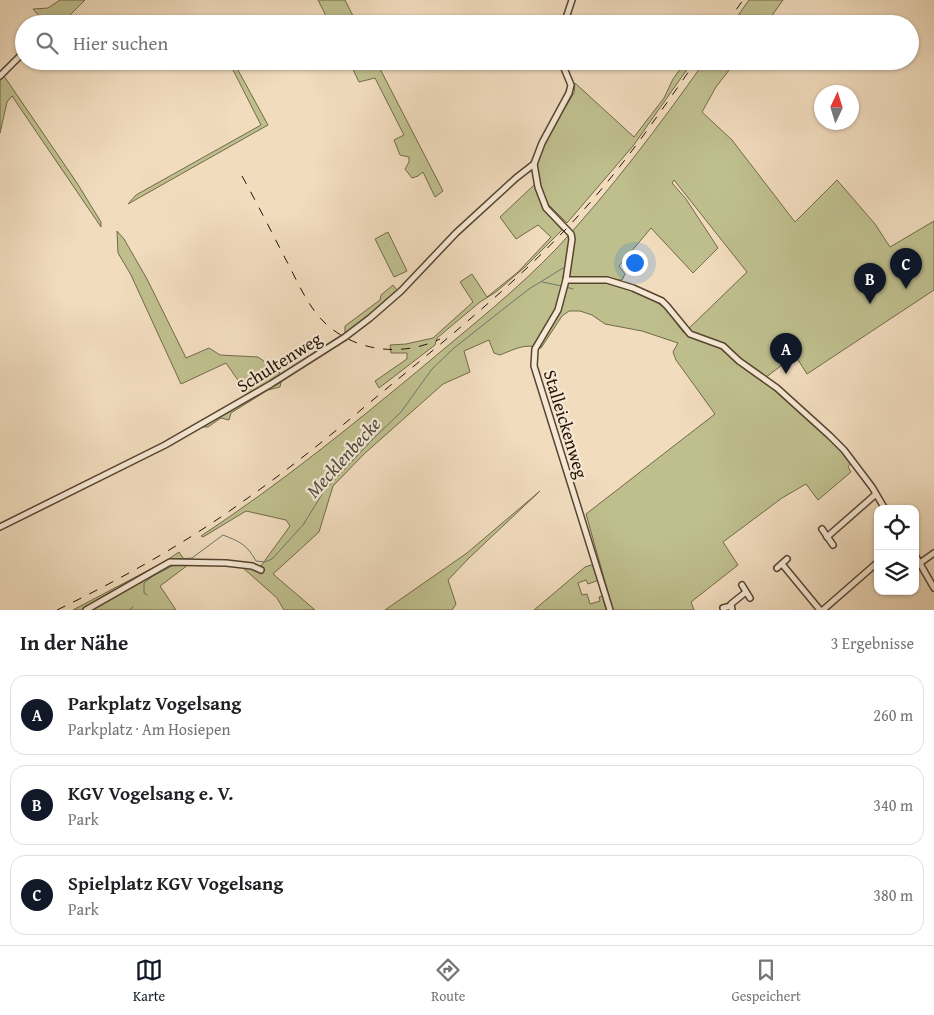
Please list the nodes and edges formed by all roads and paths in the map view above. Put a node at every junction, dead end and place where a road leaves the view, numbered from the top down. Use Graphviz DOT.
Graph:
graph roads {
  1 [pos="572,0"];
  2 [pos="567,15"];
  3 [pos="15,61"];
  4 [pos="565,70"];
  5 [pos="0,76"];
  6 [pos="534,164"];
  7 [pos="565,285"];
  8 [pos="876,494"];
  9 [pos="883,505"];
  10 [pos="0,527"];
  11 [pos="822,529"];
  12 [pos="827,537"];
  13 [pos="832,545"];
  14 [pos="934,553"];
  15 [pos="787,559"];
  16 [pos="920,563"];
  17 [pos="782,564"];
  18 [pos="874,565"];
  19 [pos="777,568"];
  20 [pos="260,570"];
  21 [pos="742,585"];
  22 [pos="934,588"];
  23 [pos="746,592"];
  24 [pos="750,598"];
  25 [pos="723,608"];
  26 [pos="731,608"];
  27 [pos="86,610"];
  28 [pos="610,610"];
  29 [pos="822,610"];
  1 -- 2 [label="street"];
  3 -- 5 [label="street"];
  4 -- 6 [label="street"];
  6 -- 7 [label="street, Stalleickenweg"];
  6 -- 10 [label="street, Schultenweg"];
  7 -- 8 [label="street"];
  7 -- 28 [label="street, Stalleickenweg"];
  8 -- 9 [label="street"];
  8 -- 12 [label="street"];
  11 -- 12 [label="street"];
  12 -- 13 [label="street"];
  14 -- 16 [label="street"];
  15 -- 17 [label="street"];
  16 -- 22 [label="street"];
  17 -- 19 [label="street"];
  17 -- 29 [label="street"];
  18 -- 29 [label="street"];
  20 -- 27 [label="street"];
  21 -- 23 [label="street"];
  23 -- 24 [label="street"];
  23 -- 26 [label="street"];
  25 -- 26 [label="street"];
}
